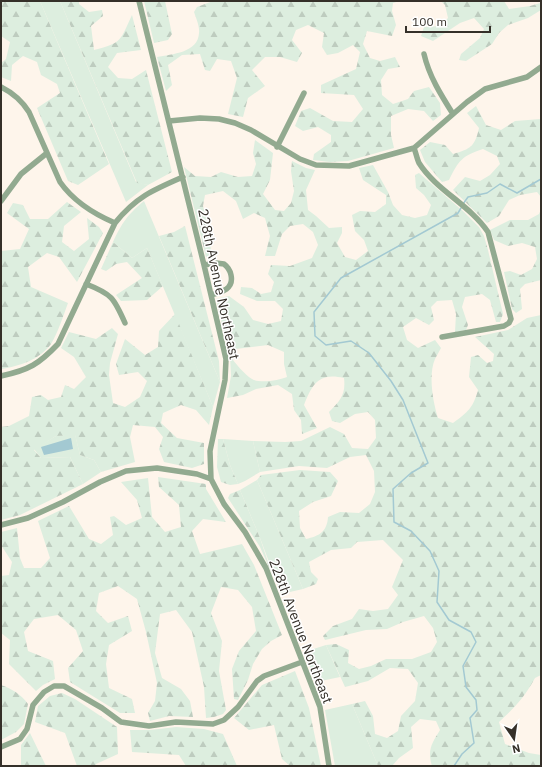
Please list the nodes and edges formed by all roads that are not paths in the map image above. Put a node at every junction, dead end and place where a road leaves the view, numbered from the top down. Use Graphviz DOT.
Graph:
graph roads {
  1 [pos="139,1"];
  2 [pos="424,54"];
  3 [pos="541,67"];
  4 [pos="1,87"];
  5 [pos="304,93"];
  6 [pos="453,114"];
  7 [pos="169,121"];
  8 [pos="277,147"];
  9 [pos="414,148"];
  10 [pos="47,153"];
  11 [pos="183,177"];
  12 [pos="1,201"];
  13 [pos="115,223"];
  14 [pos="204,265"];
  15 [pos="86,284"];
  16 [pos="211,295"];
  17 [pos="125,323"];
  18 [pos="442,337"];
  19 [pos="1,376"];
  20 [pos="211,479"];
  21 [pos="1,525"];
  22 [pos="302,662"];
  23 [pos="1,747"];
  24 [pos="329,766"];
  1 -- 7 [label="street, 228th Avenue Northeast"];
  2 -- 6 [label="street"];
  3 -- 6 [label="street"];
  4 -- 10 [label="street"];
  5 -- 8 [label="street"];
  6 -- 9 [label="street"];
  7 -- 8 [label="street"];
  7 -- 11 [label="street, 228th Avenue Northeast"];
  8 -- 9 [label="street"];
  9 -- 18 [label="street"];
  10 -- 12 [label="street"];
  10 -- 13 [label="street"];
  11 -- 13 [label="street"];
  11 -- 14 [label="street, 228th Avenue Northeast"];
  13 -- 15 [label="street"];
  14 -- 16 [label="street, 228th Avenue Northeast"];
  14 -- 16 [label="street"];
  15 -- 17 [label="street"];
  15 -- 19 [label="street"];
  16 -- 20 [label="street, 228th Avenue Northeast"];
  20 -- 21 [label="street"];
  20 -- 22 [label="street, 228th Avenue Northeast"];
  22 -- 23 [label="street"];
  22 -- 24 [label="street, 228th Avenue Northeast"];
}
